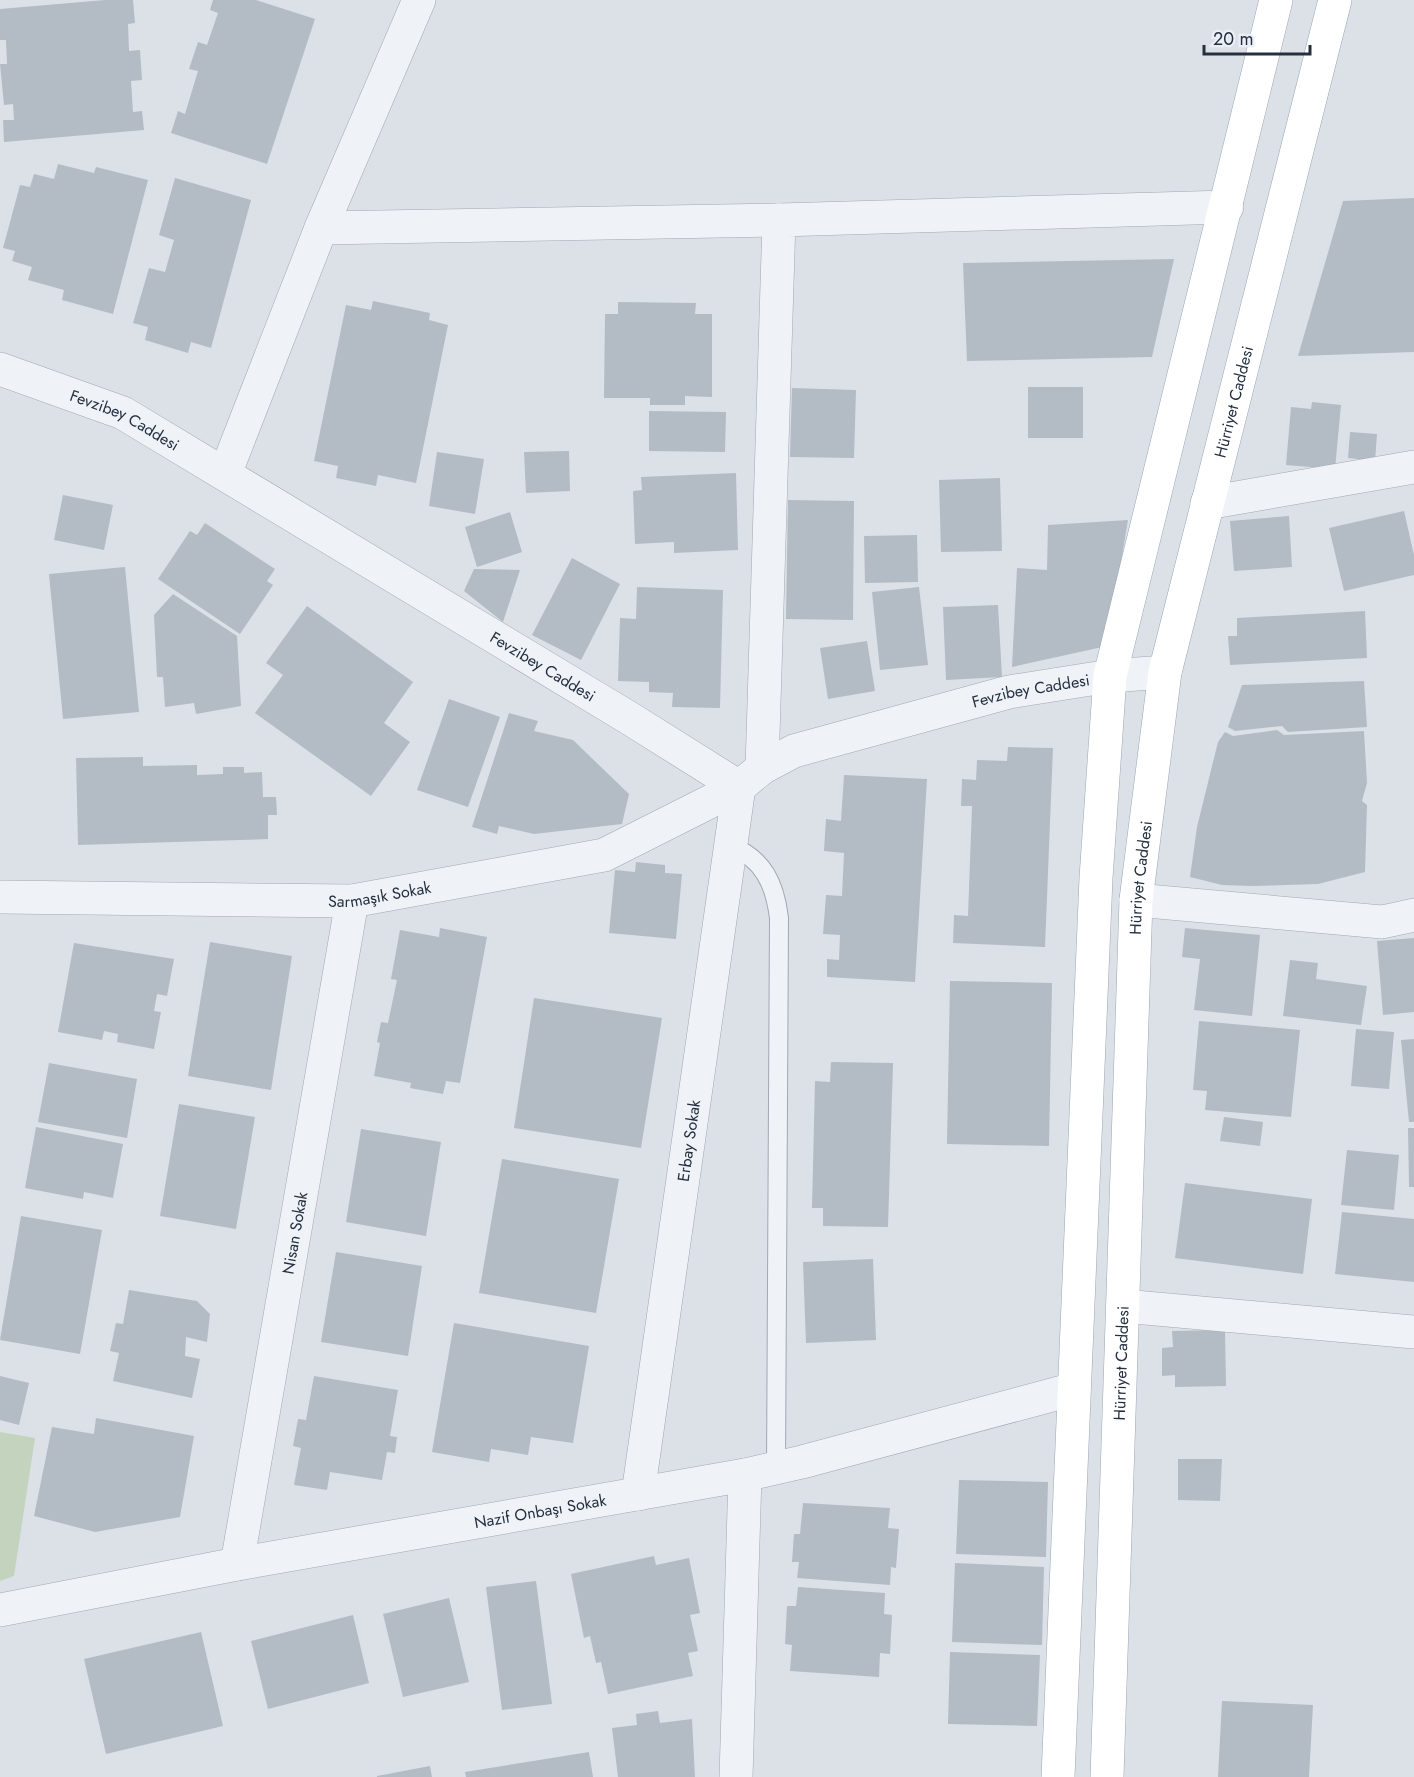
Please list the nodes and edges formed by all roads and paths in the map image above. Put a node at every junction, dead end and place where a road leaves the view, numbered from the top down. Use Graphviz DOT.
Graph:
graph roads {
  1 [pos="419,0"];
  2 [pos="1276,0"];
  3 [pos="1335,0"];
  4 [pos="1227,207"];
  5 [pos="779,220"];
  6 [pos="321,228"];
  7 [pos="0,369"];
  8 [pos="1414,467"];
  9 [pos="225,474"];
  10 [pos="1207,503"];
  11 [pos="1165,672"];
  12 [pos="1110,676"];
  13 [pos="751,777"];
  14 [pos="731,846"];
  15 [pos="0,897"];
  16 [pos="1136,900"];
  17 [pos="352,901"];
  18 [pos="1414,915"];
  19 [pos="1124,1306"];
  20 [pos="1414,1332"];
  21 [pos="1074,1389"];
  22 [pos="776,1468"];
  23 [pos="745,1475"];
  24 [pos="638,1494"];
  25 [pos="237,1564"];
  26 [pos="0,1610"];
  27 [pos="736,1777"];
  28 [pos="1058,1777"];
  29 [pos="1107,1777"];
  1 -- 6 [label="street"];
  2 -- 4 [label="main road"];
  3 -- 10 [label="main road, Hürriyet Caddesi"];
  4 -- 5 [label="street"];
  4 -- 12 [label="main road"];
  5 -- 6 [label="street"];
  5 -- 13 [label="street, Erbay Sokak"];
  6 -- 9 [label="street"];
  7 -- 9 [label="street, Fevzibey Caddesi"];
  8 -- 10 [label="street"];
  9 -- 13 [label="street, Fevzibey Caddesi"];
  10 -- 11 [label="main road, Hürriyet Caddesi"];
  11 -- 12 [label="street, Fevzibey Caddesi"];
  11 -- 16 [label="main road, Hürriyet Caddesi"];
  12 -- 13 [label="street, Fevzibey Caddesi"];
  12 -- 21 [label="main road"];
  13 -- 14 [label="street, Erbay Sokak"];
  13 -- 17 [label="street, Sarmaşık Sokak"];
  14 -- 22 [label="lane"];
  14 -- 24 [label="street, Erbay Sokak"];
  15 -- 17 [label="street, Sarmaşık Sokak"];
  16 -- 18 [label="street"];
  16 -- 19 [label="main road, Hürriyet Caddesi"];
  17 -- 25 [label="street, Nisan Sokak"];
  19 -- 20 [label="street"];
  19 -- 29 [label="main road, Hürriyet Caddesi"];
  21 -- 22 [label="street, Nazif Onbaşı Sokak"];
  21 -- 28 [label="main road"];
  22 -- 23 [label="street, Nazif Onbaşı Sokak"];
  23 -- 24 [label="street, Nazif Onbaşı Sokak"];
  23 -- 27 [label="street"];
  24 -- 25 [label="street, Nazif Onbaşı Sokak"];
  25 -- 26 [label="street, Nazif Onbaşı Sokak"];
}
